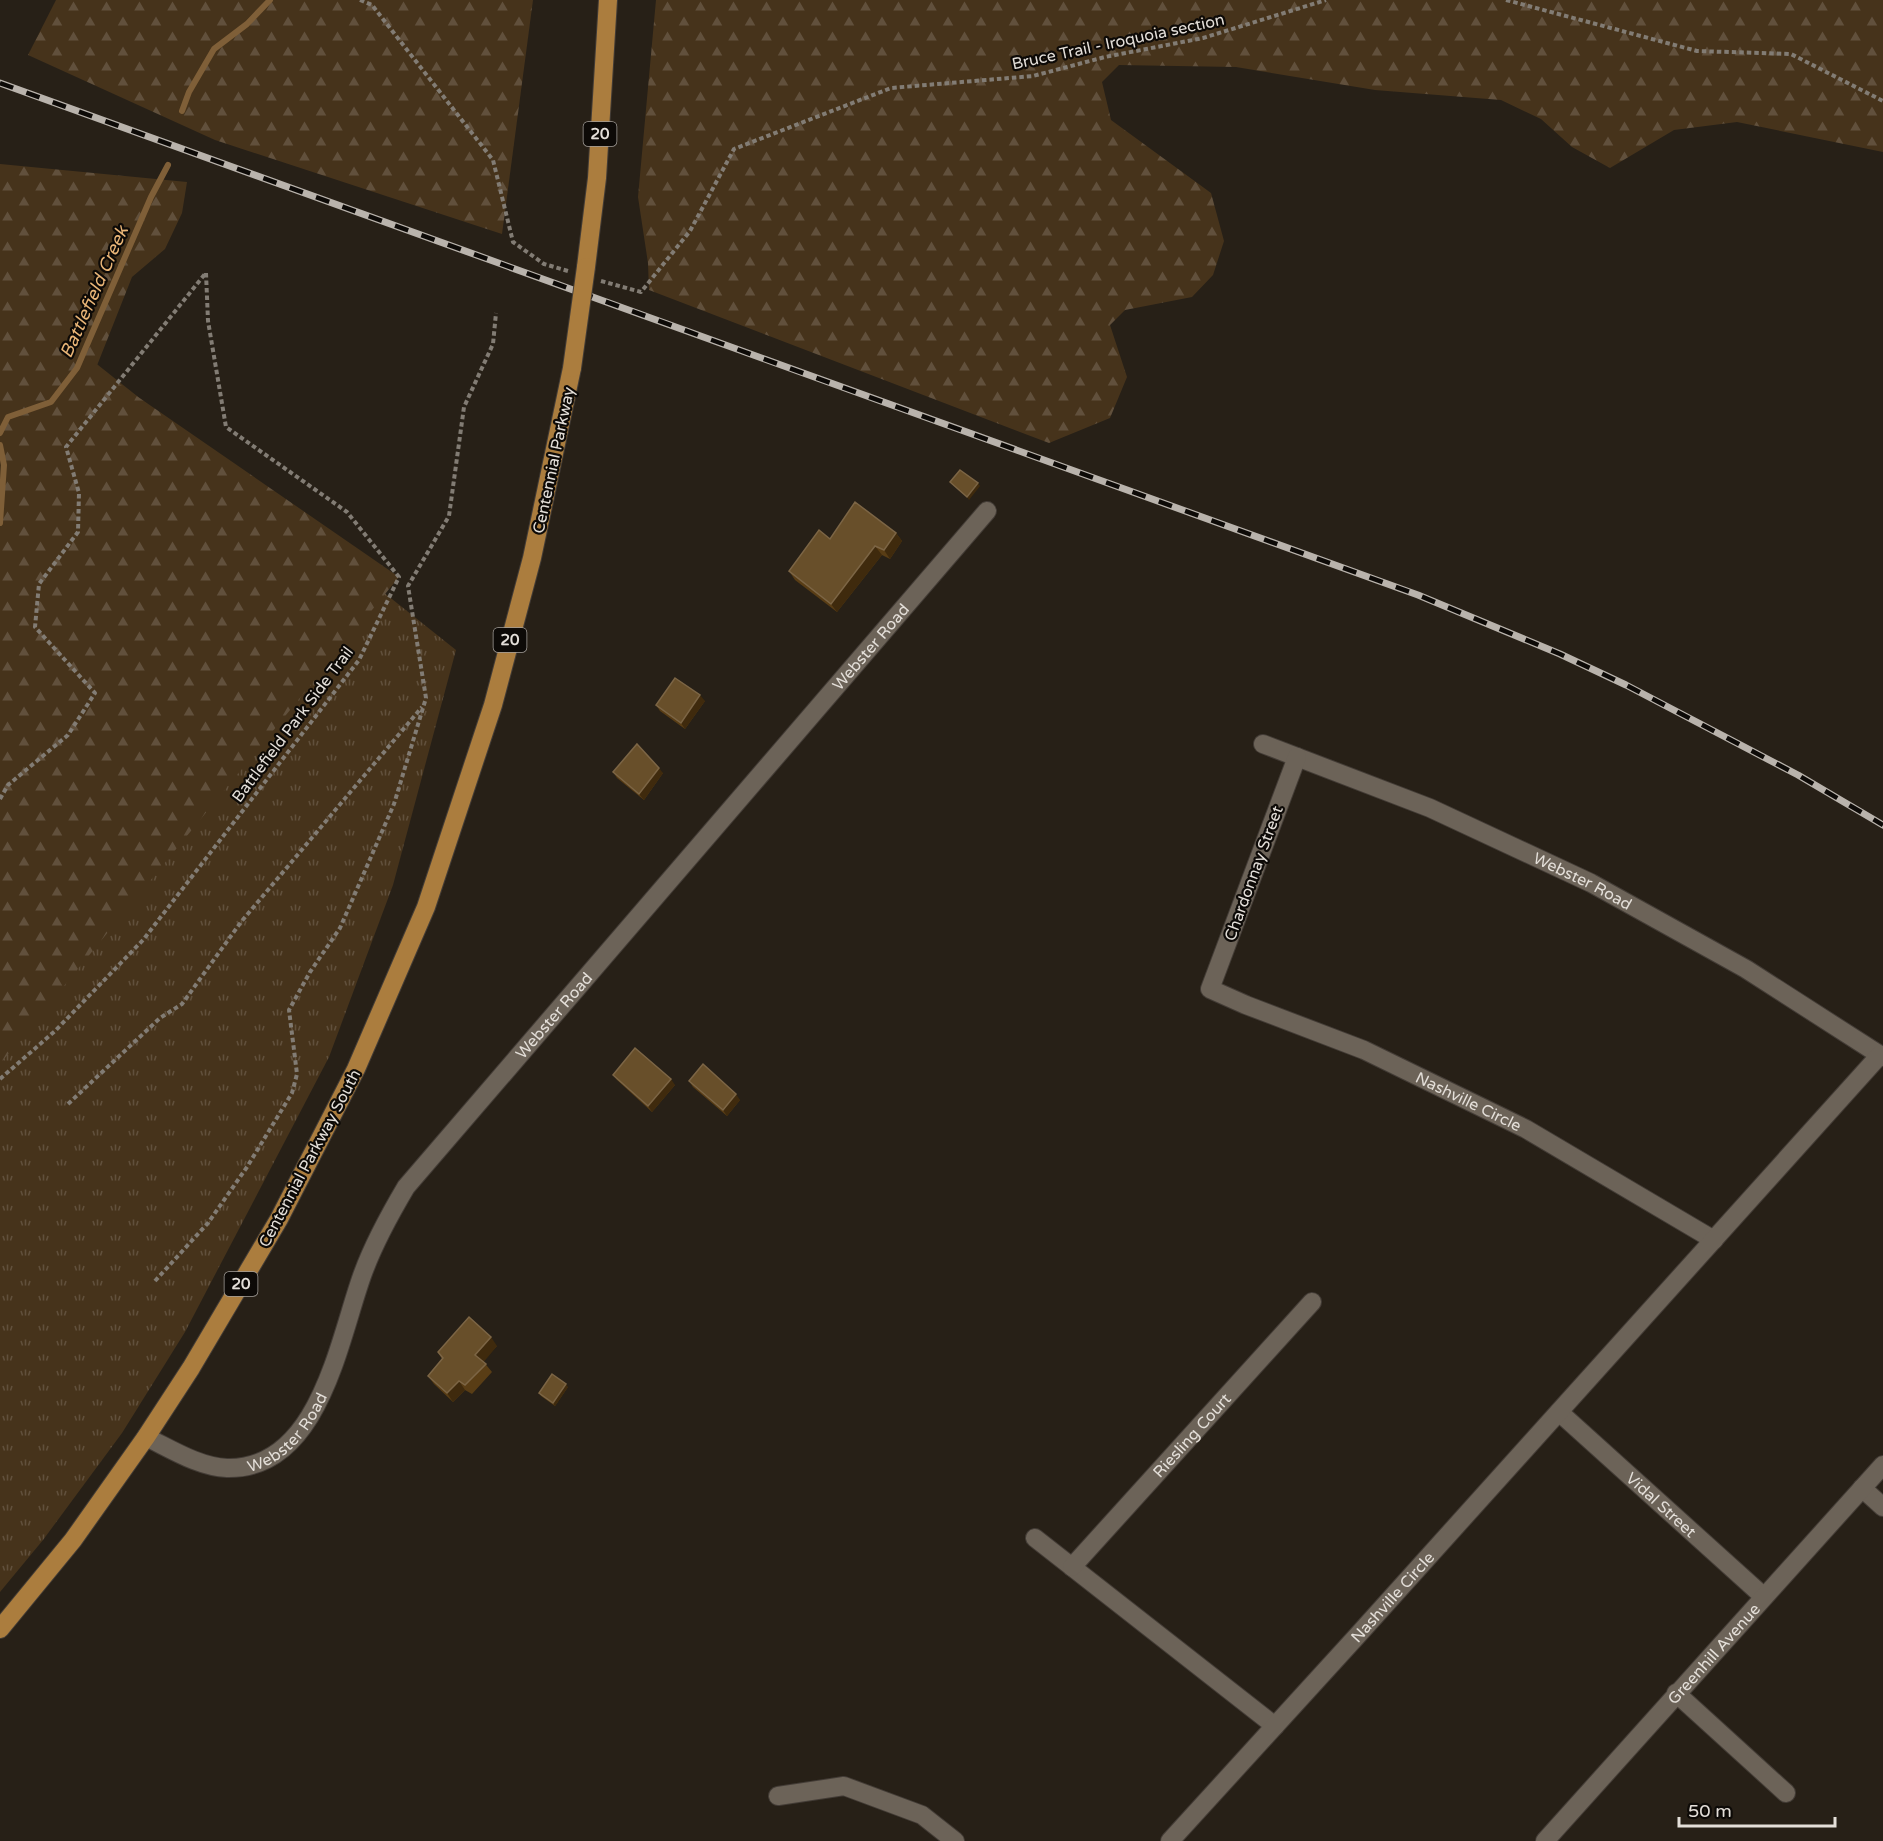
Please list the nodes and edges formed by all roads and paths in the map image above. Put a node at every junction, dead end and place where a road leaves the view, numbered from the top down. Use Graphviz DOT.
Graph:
graph roads {
  1 [pos="360,0"];
  2 [pos="608,0"];
  3 [pos="1326,0"];
  4 [pos="1506,0"];
  5 [pos="1883,101"];
  6 [pos="544,264"];
  7 [pos="641,292"];
  8 [pos="496,313"];
  9 [pos="987,511"];
  10 [pos="424,704"];
  11 [pos="1263,744"];
  12 [pos="1296,757"];
  13 [pos="0,799"];
  14 [pos="426,907"];
  15 [pos="1210,989"];
  16 [pos="1881,1056"];
  17 [pos="0,1079"];
  18 [pos="68,1104"];
  19 [pos="1714,1240"];
  20 [pos="155,1281"];
  21 [pos="1312,1302"];
  22 [pos="1559,1412"];
  23 [pos="146,1437"];
  24 [pos="1883,1465"];
  25 [pos="1862,1488"];
  26 [pos="1883,1507"];
  27 [pos="1035,1538"];
  28 [pos="1072,1567"];
  29 [pos="1763,1596"];
  30 [pos="0,1629"];
  31 [pos="1676,1693"];
  32 [pos="1275,1726"];
  33 [pos="1786,1793"];
  34 [pos="778,1796"];
  35 [pos="955,1841"];
  36 [pos="1170,1841"];
  37 [pos="1545,1841"];
  1 -- 6 [label="path"];
  2 -- 14 [label="main road, Centennial Parkway / 20, bridge"];
  3 -- 7 [label="path, Bruce Trail - Iroquoia section"];
  4 -- 5 [label="path"];
  8 -- 10 [label="path"];
  9 -- 23 [label="street, Webster Road"];
  10 -- 18 [label="path"];
  10 -- 20 [label="path"];
  11 -- 12 [label="street, Webster Road"];
  12 -- 15 [label="street, Chardonnay Street"];
  12 -- 16 [label="street, Webster Road"];
  13 -- 17 [label="path, Battlefield Park Side Trail"];
  14 -- 23 [label="main road, Centennial Parkway South / 20"];
  15 -- 19 [label="street, Nashville Circle"];
  16 -- 19 [label="street, Nashville Circle"];
  19 -- 22 [label="street, Nashville Circle"];
  21 -- 28 [label="street, Riesling Court"];
  22 -- 29 [label="street, Vidal Street"];
  22 -- 32 [label="street, Nashville Circle"];
  23 -- 30 [label="main road, Centennial Parkway South / 20"];
  24 -- 25 [label="street, Greenhill Avenue"];
  25 -- 26 [label="street"];
  25 -- 29 [label="street, Greenhill Avenue"];
  27 -- 28 [label="street"];
  28 -- 32 [label="street"];
  29 -- 31 [label="street, Greenhill Avenue"];
  31 -- 33 [label="street"];
  31 -- 37 [label="street, Greenhill Avenue"];
  32 -- 36 [label="street, Nashville Circle"];
  34 -- 35 [label="street"];
}
